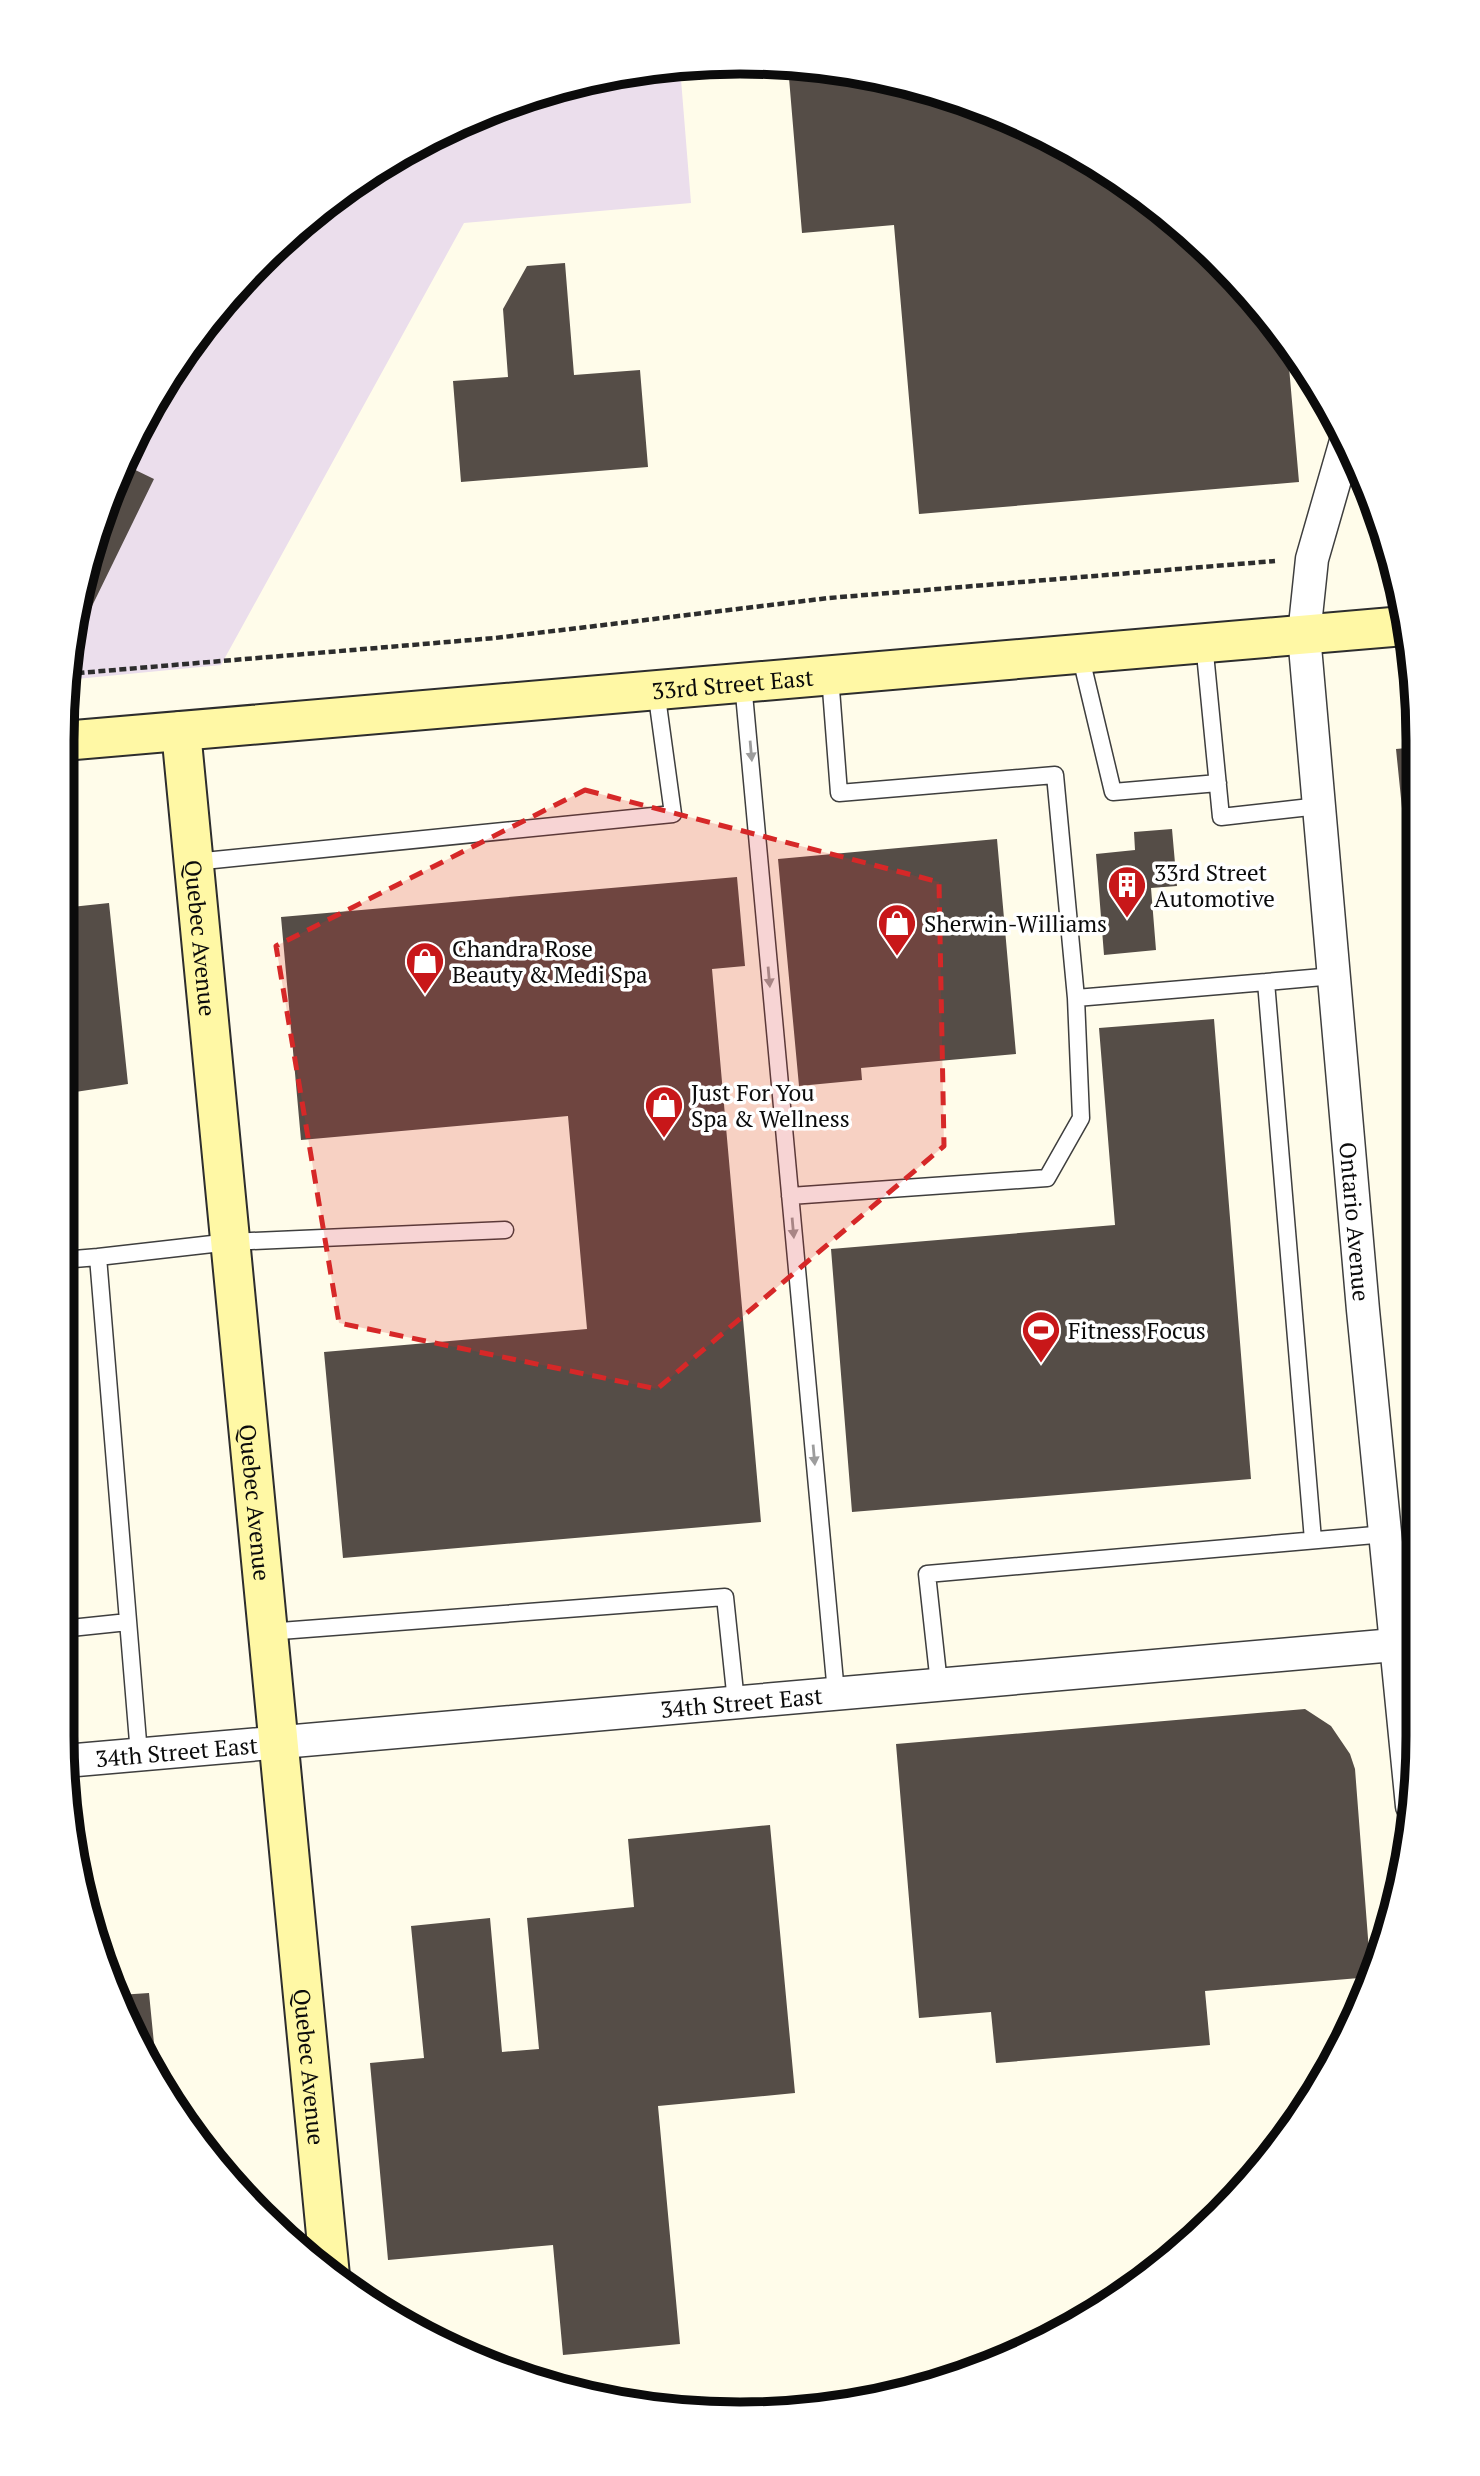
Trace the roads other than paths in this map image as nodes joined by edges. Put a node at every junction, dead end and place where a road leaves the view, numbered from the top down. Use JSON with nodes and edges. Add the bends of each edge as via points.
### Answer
{"nodes":[{"id":1,"x":1342,"y":454,"type":"edge"},
{"id":2,"x":1397,"y":627,"type":"edge"},
{"id":3,"x":1304,"y":635,"type":"junction"},
{"id":4,"x":1204,"y":643,"type":"junction"},
{"id":5,"x":1080,"y":654,"type":"junction"},
{"id":6,"x":830,"y":676,"type":"junction"},
{"id":7,"x":743,"y":683,"type":"junction"},
{"id":8,"x":656,"y":690,"type":"junction"},
{"id":9,"x":181,"y":731,"type":"junction"},
{"id":10,"x":74,"y":740,"type":"edge"},
{"id":11,"x":1217,"y":783,"type":"junction"},
{"id":12,"x":1319,"y":806,"type":"junction"},
{"id":13,"x":194,"y":862,"type":"junction"},
{"id":14,"x":1334,"y":976,"type":"junction"},
{"id":15,"x":1266,"y":982,"type":"junction"},
{"id":16,"x":1076,"y":998,"type":"junction"},
{"id":17,"x":790,"y":1196,"type":"junction"},
{"id":18,"x":505,"y":1230,"type":"dead end"},
{"id":19,"x":230,"y":1242,"type":"junction"},
{"id":20,"x":98,"y":1257,"type":"junction"},
{"id":21,"x":74,"y":1259,"type":"edge"},
{"id":22,"x":1386,"y":1534,"type":"junction"},
{"id":23,"x":1313,"y":1540,"type":"junction"},
{"id":24,"x":128,"y":1622,"type":"junction"},
{"id":25,"x":74,"y":1628,"type":"edge"},
{"id":26,"x":267,"y":1632,"type":"junction"},
{"id":27,"x":1406,"y":1634,"type":"edge"},
{"id":28,"x":1406,"y":1644,"type":"edge"},
{"id":29,"x":939,"y":1684,"type":"junction"},
{"id":30,"x":836,"y":1693,"type":"junction"},
{"id":31,"x":736,"y":1702,"type":"junction"},
{"id":32,"x":278,"y":1741,"type":"junction"},
{"id":33,"x":139,"y":1754,"type":"junction"},
{"id":34,"x":75,"y":1760,"type":"edge"},
{"id":35,"x":328,"y":2260,"type":"edge"}],
"edges":[{"from":1,"to":3,"type":"street","name":"Ontario Avenue","via":[[1312,559]]},
{"from":2,"to":3,"type":"street","name":"33rd Street East"},
{"from":3,"to":4,"type":"street","name":"33rd Street East"},
{"from":3,"to":12,"type":"street","name":"Ontario Avenue"},
{"from":4,"to":5,"type":"street","name":"33rd Street East"},
{"from":4,"to":11,"type":"lane"},
{"from":5,"to":6,"type":"street","name":"33rd Street East"},
{"from":5,"to":11,"type":"lane","via":[[1113,793]]},
{"from":6,"to":7,"type":"street","name":"33rd Street East"},
{"from":6,"to":16,"type":"lane","via":[[839,793],[1055,775]]},
{"from":7,"to":8,"type":"street","name":"33rd Street East"},
{"from":7,"to":17,"type":"lane","one_way":true},
{"from":8,"to":9,"type":"street","name":"33rd Street East"},
{"from":8,"to":13,"type":"lane","via":[[673,814]]},
{"from":9,"to":10,"type":"street","name":"33rd Street East"},
{"from":9,"to":13,"type":"street","name":"Quebec Avenue"},
{"from":11,"to":12,"type":"lane","via":[[1221,817]]},
{"from":12,"to":14,"type":"street","name":"Ontario Avenue"},
{"from":13,"to":19,"type":"street","name":"Quebec Avenue"},
{"from":14,"to":15,"type":"lane"},
{"from":14,"to":22,"type":"street","name":"Ontario Avenue"},
{"from":15,"to":16,"type":"lane"},
{"from":15,"to":23,"type":"lane"},
{"from":16,"to":17,"type":"lane","via":[[1080,1118],[1047,1178]]},
{"from":17,"to":30,"type":"lane","one_way":true},
{"from":18,"to":19,"type":"lane"},
{"from":19,"to":20,"type":"lane"},
{"from":19,"to":26,"type":"street","name":"Quebec Avenue"},
{"from":20,"to":21,"type":"lane"},
{"from":20,"to":24,"type":"lane"},
{"from":22,"to":23,"type":"lane"},
{"from":22,"to":27,"type":"street","name":"Ontario Avenue"},
{"from":23,"to":29,"type":"lane","via":[[928,1574]]},
{"from":24,"to":25,"type":"lane"},
{"from":24,"to":33,"type":"lane"},
{"from":26,"to":31,"type":"lane","via":[[725,1597]]},
{"from":26,"to":32,"type":"street","name":"Quebec Avenue"},
{"from":28,"to":29,"type":"street","name":"34th Street East"},
{"from":29,"to":30,"type":"street","name":"34th Street East"},
{"from":30,"to":31,"type":"street","name":"34th Street East"},
{"from":31,"to":32,"type":"street","name":"34th Street East"},
{"from":32,"to":33,"type":"street","name":"34th Street East"},
{"from":32,"to":35,"type":"street","name":"Quebec Avenue"},
{"from":33,"to":34,"type":"street","name":"34th Street East"}]}
